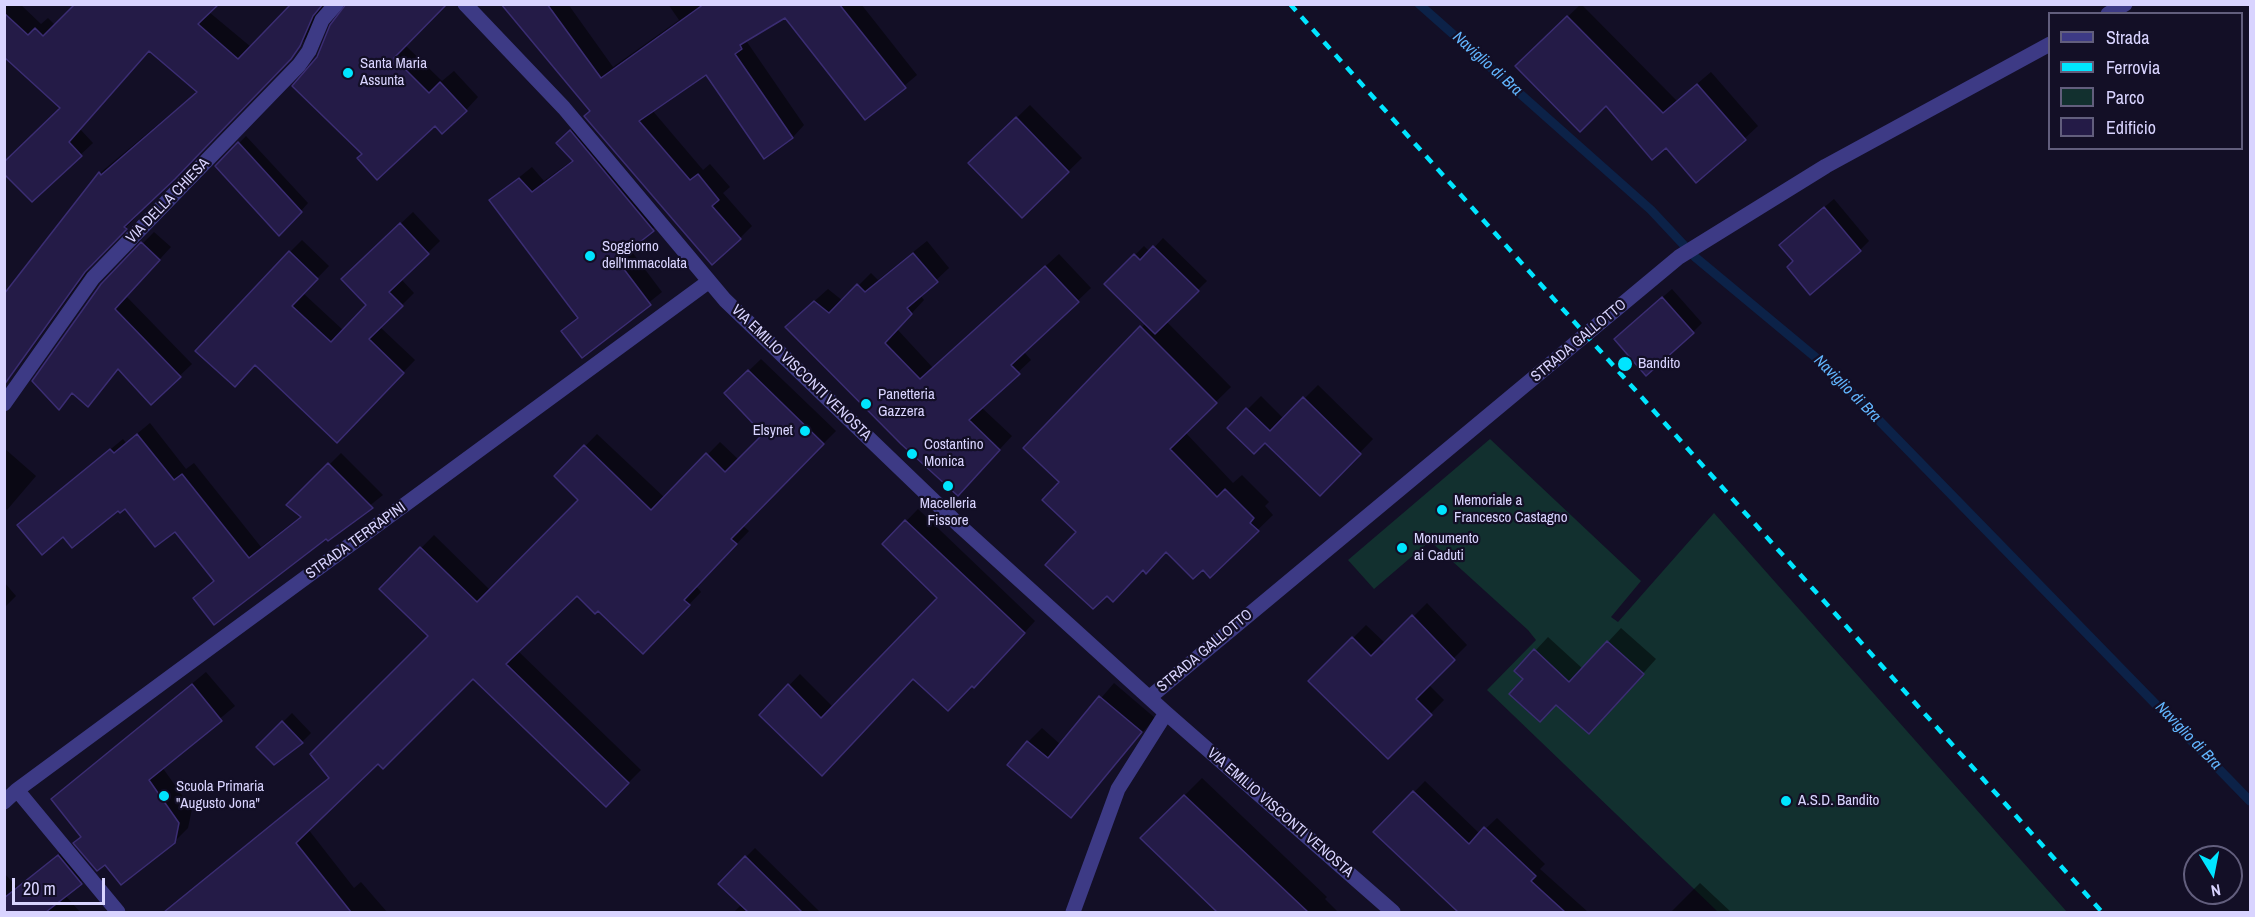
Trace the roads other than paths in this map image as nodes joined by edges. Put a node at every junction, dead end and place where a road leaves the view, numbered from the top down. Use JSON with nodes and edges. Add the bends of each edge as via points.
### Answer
{"nodes":[{"id":1,"x":336,"y":4,"type":"edge"},
{"id":2,"x":465,"y":4,"type":"edge"},
{"id":3,"x":2125,"y":4,"type":"edge"},
{"id":4,"x":2111,"y":12,"type":"edge"},
{"id":5,"x":2048,"y":45,"type":"edge"},
{"id":6,"x":708,"y":282,"type":"junction"},
{"id":7,"x":4,"y":404,"type":"edge"},
{"id":8,"x":1150,"y":697,"type":"junction"},
{"id":9,"x":1166,"y":713,"type":"junction"},
{"id":10,"x":17,"y":790,"type":"junction"},
{"id":11,"x":4,"y":802,"type":"edge"},
{"id":12,"x":118,"y":912,"type":"edge"},
{"id":13,"x":1072,"y":912,"type":"edge"},
{"id":14,"x":1393,"y":912,"type":"edge"}],
"edges":[{"from":1,"to":7,"type":"street","name":"VIA DELLA CHIESA","via":[[321,20],[299,65],[93,278]]},
{"from":2,"to":6,"type":"street","name":"VIA EMILIO VISCONTI VENOSTA","via":[[564,108]]},
{"from":3,"to":4,"type":"street"},
{"from":5,"to":8,"type":"street","name":"STRADA GALLOTTO","via":[[1826,166],[1679,257]]},
{"from":6,"to":8,"type":"street","name":"VIA EMILIO VISCONTI VENOSTA","via":[[960,526]]},
{"from":6,"to":10,"type":"street","name":"STRADA TERRAPINI"},
{"from":8,"to":9,"type":"street","name":"VIA EMILIO VISCONTI VENOSTA"},
{"from":9,"to":13,"type":"street","via":[[1118,789]]},
{"from":9,"to":14,"type":"street","name":"VIA EMILIO VISCONTI VENOSTA"},
{"from":10,"to":11,"type":"street","name":"STRADA TERRAPINI"},
{"from":10,"to":12,"type":"street"}]}
